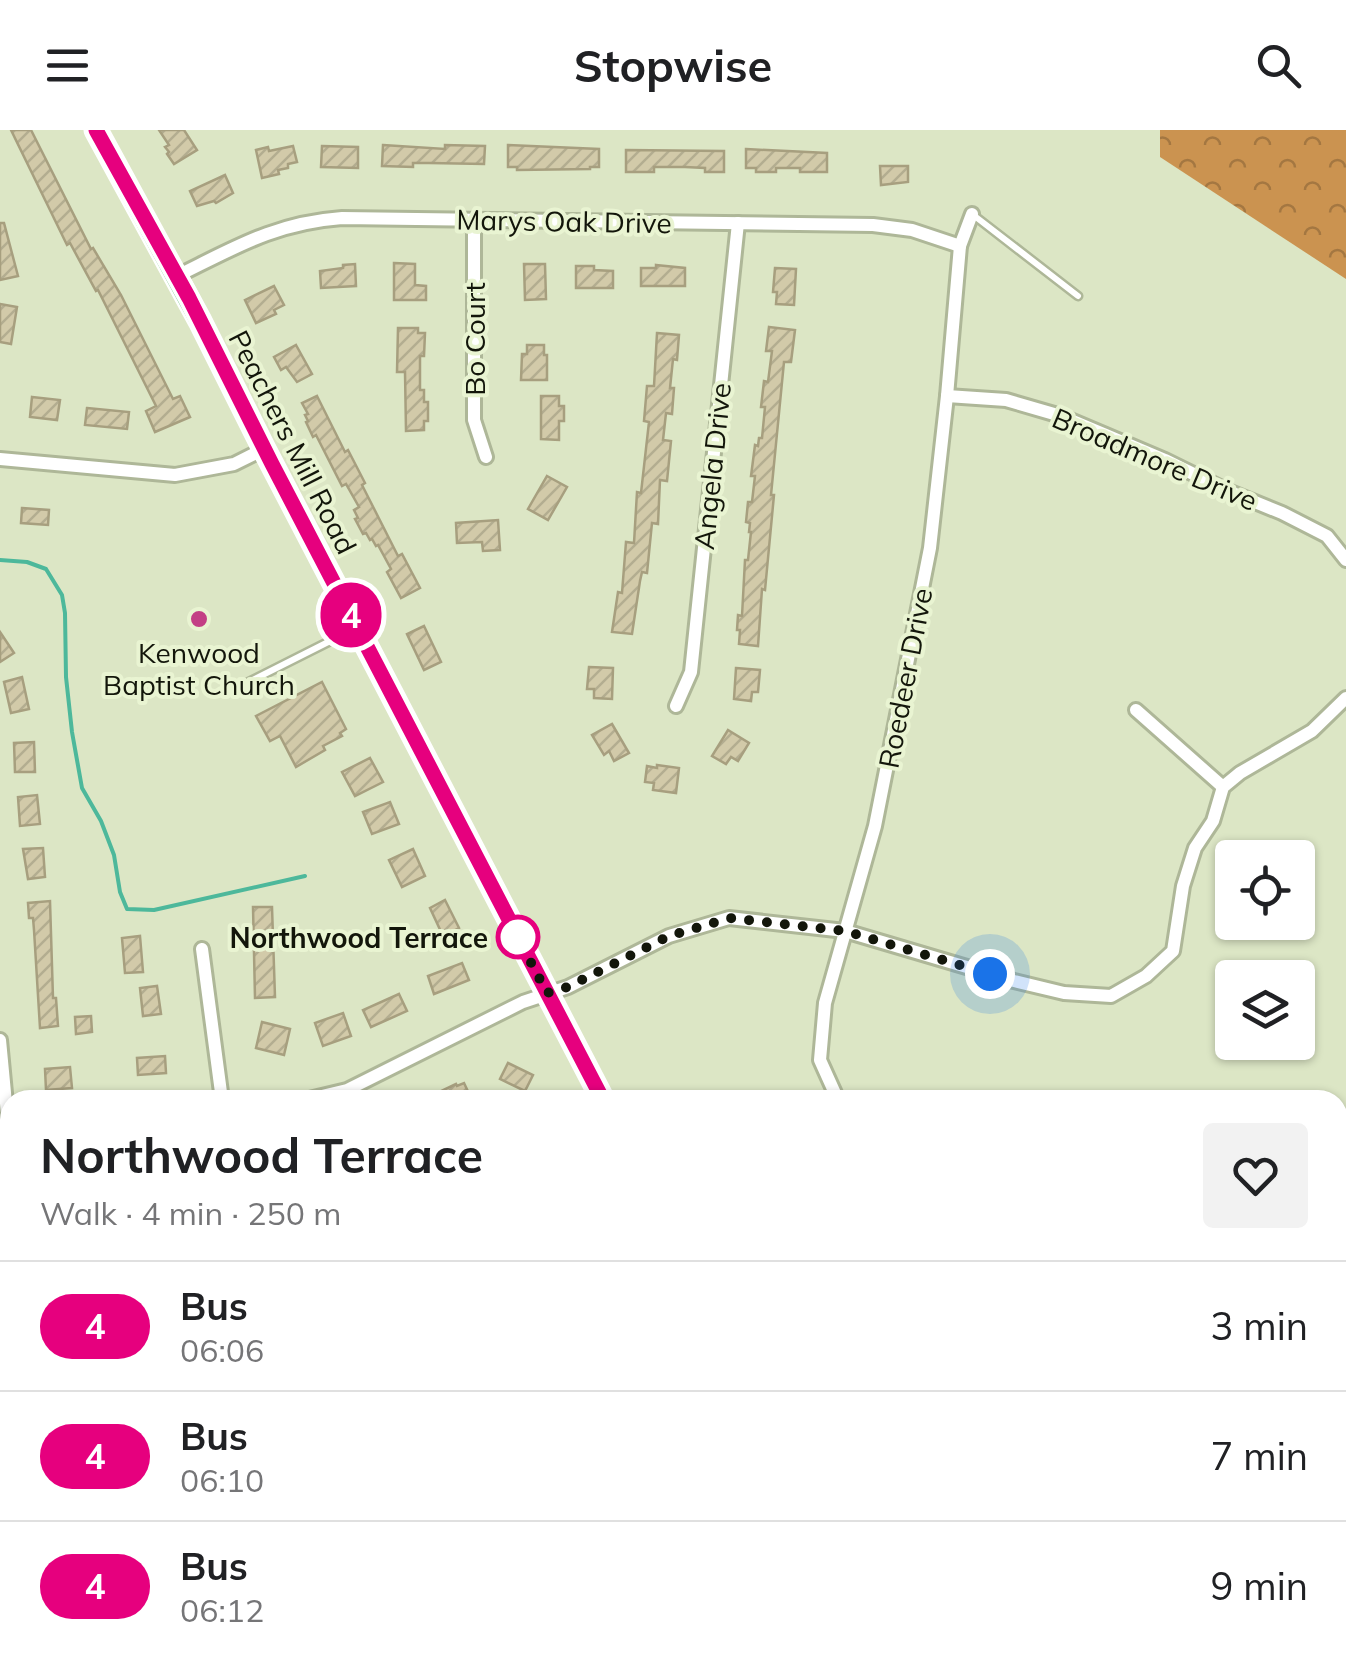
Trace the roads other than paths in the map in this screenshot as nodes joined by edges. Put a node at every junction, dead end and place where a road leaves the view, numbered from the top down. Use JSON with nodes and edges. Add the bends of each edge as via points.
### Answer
{"nodes":[{"id":1,"x":96,"y":130,"type":"edge"},
{"id":2,"x":972,"y":214,"type":"joint"},
{"id":3,"x":474,"y":220,"type":"junction"},
{"id":4,"x":738,"y":223,"type":"junction"},
{"id":5,"x":960,"y":246,"type":"junction"},
{"id":6,"x":177,"y":276,"type":"junction"},
{"id":7,"x":1078,"y":296,"type":"dead end"},
{"id":8,"x":947,"y":396,"type":"junction"},
{"id":9,"x":264,"y":449,"type":"junction"},
{"id":10,"x":486,"y":457,"type":"dead end"},
{"id":11,"x":0,"y":458,"type":"edge"},
{"id":12,"x":1346,"y":560,"type":"edge"},
{"id":13,"x":357,"y":628,"type":"junction"},
{"id":14,"x":239,"y":687,"type":"dead end"},
{"id":15,"x":1346,"y":698,"type":"edge"},
{"id":16,"x":676,"y":706,"type":"dead end"},
{"id":17,"x":1136,"y":710,"type":"dead end"},
{"id":18,"x":1223,"y":786,"type":"junction"},
{"id":19,"x":845,"y":931,"type":"junction"},
{"id":20,"x":202,"y":949,"type":"dead end"},
{"id":21,"x":547,"y":993,"type":"junction"},
{"id":22,"x":0,"y":1040,"type":"edge"},
{"id":23,"x":5,"y":1090,"type":"edge"},
{"id":24,"x":221,"y":1090,"type":"edge"},
{"id":25,"x":347,"y":1090,"type":"edge"},
{"id":26,"x":599,"y":1090,"type":"edge"},
{"id":27,"x":834,"y":1090,"type":"edge"}],
"edges":[{"from":1,"to":6,"type":"main road","name":"Peachers Mill Road"},
{"from":2,"to":5,"type":"street","name":"Roedeer Drive"},
{"from":2,"to":7,"type":"lane"},
{"from":3,"to":4,"type":"street","name":"Marys Oak Drive"},
{"from":3,"to":6,"type":"street","name":"Marys Oak Drive","via":[[298,222]]},
{"from":3,"to":10,"type":"street","name":"Bo Court","via":[[474,420]]},
{"from":4,"to":5,"type":"street","name":"Marys Oak Drive","via":[[872,225]]},
{"from":4,"to":16,"type":"street","name":"Angela Drive","via":[[691,672]]},
{"from":5,"to":8,"type":"street","name":"Roedeer Drive"},
{"from":6,"to":9,"type":"main road","name":"Peachers Mill Road"},
{"from":8,"to":12,"type":"street","name":"Broadmore Drive","via":[[1006,400],[1091,428],[1327,536]]},
{"from":8,"to":19,"type":"street","name":"Roedeer Drive","via":[[930,548],[875,826]]},
{"from":9,"to":11,"type":"street","via":[[234,464],[175,475]]},
{"from":9,"to":13,"type":"main road","name":"Peachers Mill Road"},
{"from":13,"to":14,"type":"lane"},
{"from":13,"to":21,"type":"main road","name":"Peachers Mill Road"},
{"from":15,"to":18,"type":"street","via":[[1312,731]]},
{"from":17,"to":18,"type":"street"},
{"from":18,"to":19,"type":"street","via":[[1183,886],[1173,952],[1111,996],[1014,982]]},
{"from":19,"to":21,"type":"street","via":[[730,918],[669,936]]},
{"from":19,"to":27,"type":"street","name":"Roedeer Drive","via":[[825,1003],[820,1060]]},
{"from":20,"to":24,"type":"street"},
{"from":21,"to":25,"type":"street"},
{"from":21,"to":26,"type":"main road","name":"Peachers Mill Road"},
{"from":22,"to":23,"type":"street"}]}
